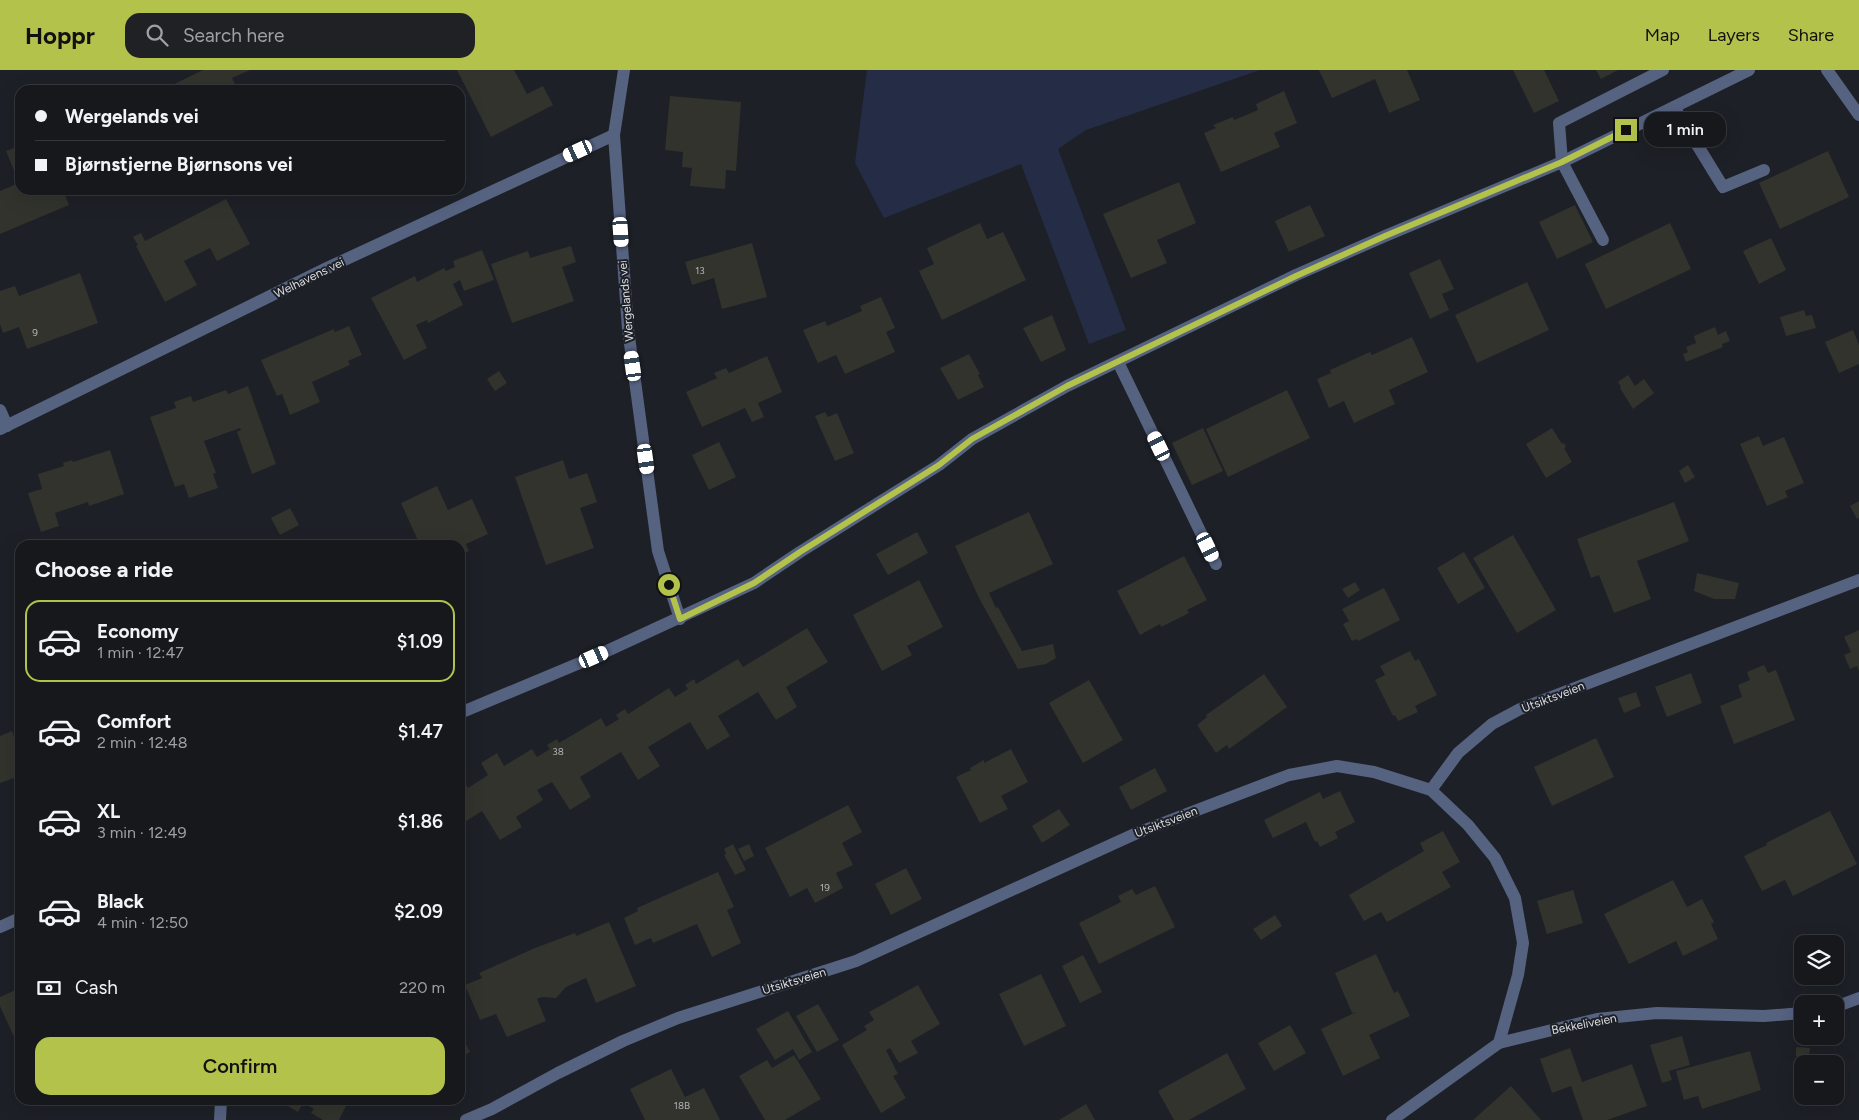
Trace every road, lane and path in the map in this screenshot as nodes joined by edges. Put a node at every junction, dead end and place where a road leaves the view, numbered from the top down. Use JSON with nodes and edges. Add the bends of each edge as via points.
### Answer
{"nodes":[{"id":1,"x":624,"y":70,"type":"edge"},
{"id":2,"x":1663,"y":70,"type":"edge"},
{"id":3,"x":1749,"y":70,"type":"edge"},
{"id":4,"x":1827,"y":70,"type":"edge"},
{"id":5,"x":1674,"y":107,"type":"junction"},
{"id":6,"x":1859,"y":115,"type":"edge"},
{"id":7,"x":614,"y":134,"type":"junction"},
{"id":8,"x":1562,"y":162,"type":"junction"},
{"id":9,"x":1764,"y":170,"type":"dead end"},
{"id":10,"x":1603,"y":240,"type":"dead end"},
{"id":11,"x":1118,"y":362,"type":"junction"},
{"id":12,"x":0,"y":410,"type":"edge"},
{"id":13,"x":3,"y":428,"type":"edge"},
{"id":14,"x":1216,"y":564,"type":"dead end"},
{"id":15,"x":1859,"y":580,"type":"edge"},
{"id":16,"x":680,"y":619,"type":"junction"},
{"id":17,"x":465,"y":711,"type":"edge"},
{"id":18,"x":1431,"y":790,"type":"junction"},
{"id":19,"x":15,"y":920,"type":"edge"},
{"id":20,"x":0,"y":927,"type":"edge"},
{"id":21,"x":1859,"y":998,"type":"edge"},
{"id":22,"x":1844,"y":1004,"type":"edge"},
{"id":23,"x":1794,"y":1014,"type":"edge"},
{"id":24,"x":1499,"y":1043,"type":"junction"},
{"id":25,"x":221,"y":1105,"type":"edge"},
{"id":26,"x":220,"y":1120,"type":"edge"},
{"id":27,"x":466,"y":1120,"type":"edge"},
{"id":28,"x":1392,"y":1120,"type":"edge"}],
"edges":[{"from":1,"to":7,"type":"street","name":"Wergelands vei"},
{"from":2,"to":8,"type":"street","via":[[1559,123]]},
{"from":3,"to":5,"type":"street"},
{"from":4,"to":6,"type":"street"},
{"from":5,"to":8,"type":"street"},
{"from":5,"to":9,"type":"street","via":[[1723,187]]},
{"from":7,"to":13,"type":"street","name":"Welhavens vei","via":[[327,268]]},
{"from":7,"to":16,"type":"street","name":"Wergelands vei","via":[[628,330],[658,551]]},
{"from":8,"to":10,"type":"street"},
{"from":8,"to":11,"type":"street","via":[[1323,264]]},
{"from":11,"to":14,"type":"street"},
{"from":11,"to":16,"type":"street","via":[[1067,386],[972,439],[939,465],[754,583]]},
{"from":12,"to":13,"type":"street","name":"Welhavens vei"},
{"from":15,"to":18,"type":"street","name":"Utsiktsveien","via":[[1520,709],[1492,724],[1458,753]]},
{"from":16,"to":17,"type":"street"},
{"from":18,"to":24,"type":"street","via":[[1468,825],[1495,858],[1515,898],[1523,943],[1518,975]]},
{"from":18,"to":27,"type":"street","name":"Utsiktsveien","via":[[1374,772],[1337,766],[1289,775],[1137,833],[856,961],[678,1018],[623,1041]]},
{"from":19,"to":20,"type":"street"},
{"from":21,"to":22,"type":"street"},
{"from":23,"to":24,"type":"street","name":"Bekkeliveien","via":[[1764,1016],[1657,1013],[1597,1019]]},
{"from":24,"to":28,"type":"street","name":"Bekkeliveien"},
{"from":25,"to":26,"type":"street"}]}
